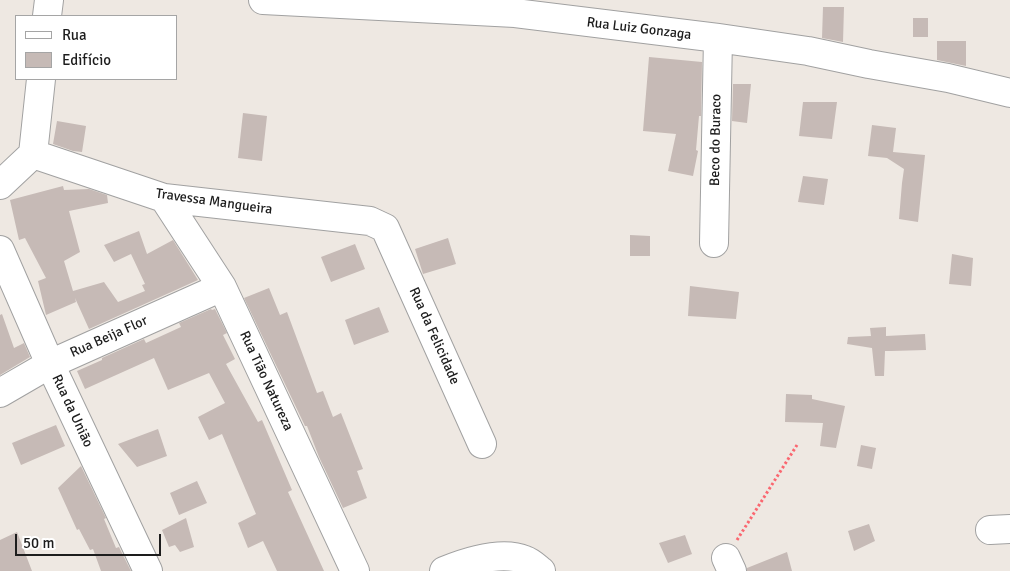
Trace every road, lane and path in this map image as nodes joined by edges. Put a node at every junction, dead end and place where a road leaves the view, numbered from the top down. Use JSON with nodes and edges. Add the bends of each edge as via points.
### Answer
{"nodes":[{"id":1,"x":49,"y":0,"type":"edge"},
{"id":2,"x":264,"y":0,"type":"edge"},
{"id":3,"x":47,"y":15,"type":"edge"},
{"id":4,"x":718,"y":38,"type":"junction"},
{"id":5,"x":41,"y":80,"type":"edge"},
{"id":6,"x":1010,"y":93,"type":"edge"},
{"id":7,"x":33,"y":154,"type":"junction"},
{"id":8,"x":0,"y":185,"type":"edge"},
{"id":9,"x":164,"y":198,"type":"junction"},
{"id":10,"x":385,"y":228,"type":"joint"},
{"id":11,"x":714,"y":243,"type":"dead end"},
{"id":12,"x":0,"y":250,"type":"edge"},
{"id":13,"x":222,"y":287,"type":"junction"},
{"id":14,"x":50,"y":364,"type":"junction"},
{"id":15,"x":0,"y":393,"type":"edge"},
{"id":16,"x":482,"y":444,"type":"dead end"},
{"id":17,"x":797,"y":445,"type":"dead end"},
{"id":18,"x":729,"y":564,"type":"edge"},
{"id":19,"x":148,"y":571,"type":"edge"},
{"id":20,"x":355,"y":571,"type":"edge"},
{"id":21,"x":444,"y":571,"type":"edge"},
{"id":22,"x":541,"y":571,"type":"edge"}],
"edges":[{"from":1,"to":3,"type":"street"},
{"from":2,"to":4,"type":"street","name":"Rua Luiz Gonzaga","via":[[514,13]]},
{"from":4,"to":6,"type":"street","name":"Rua Luiz Gonzaga","via":[[808,51]]},
{"from":4,"to":11,"type":"street","name":"Beco do Buraco"},
{"from":5,"to":7,"type":"street"},
{"from":7,"to":8,"type":"street"},
{"from":7,"to":9,"type":"street","name":"Travessa Mangueira"},
{"from":9,"to":10,"type":"street","name":"Travessa Mangueira","via":[[370,221]]},
{"from":9,"to":13,"type":"street","name":"Rua Tião Natureza"},
{"from":10,"to":16,"type":"street","name":"Rua da Felicidade"},
{"from":12,"to":14,"type":"street","name":"Rua da União"},
{"from":13,"to":14,"type":"street","name":"Rua Beija Flor"},
{"from":13,"to":20,"type":"street","name":"Rua Tião Natureza"},
{"from":14,"to":15,"type":"street","name":"Rua Beija Flor"},
{"from":14,"to":19,"type":"street","name":"Rua da União"},
{"from":17,"to":18,"type":"path"},
{"from":21,"to":22,"type":"street","via":[[487,558],[513,556],[524,559]]}]}
